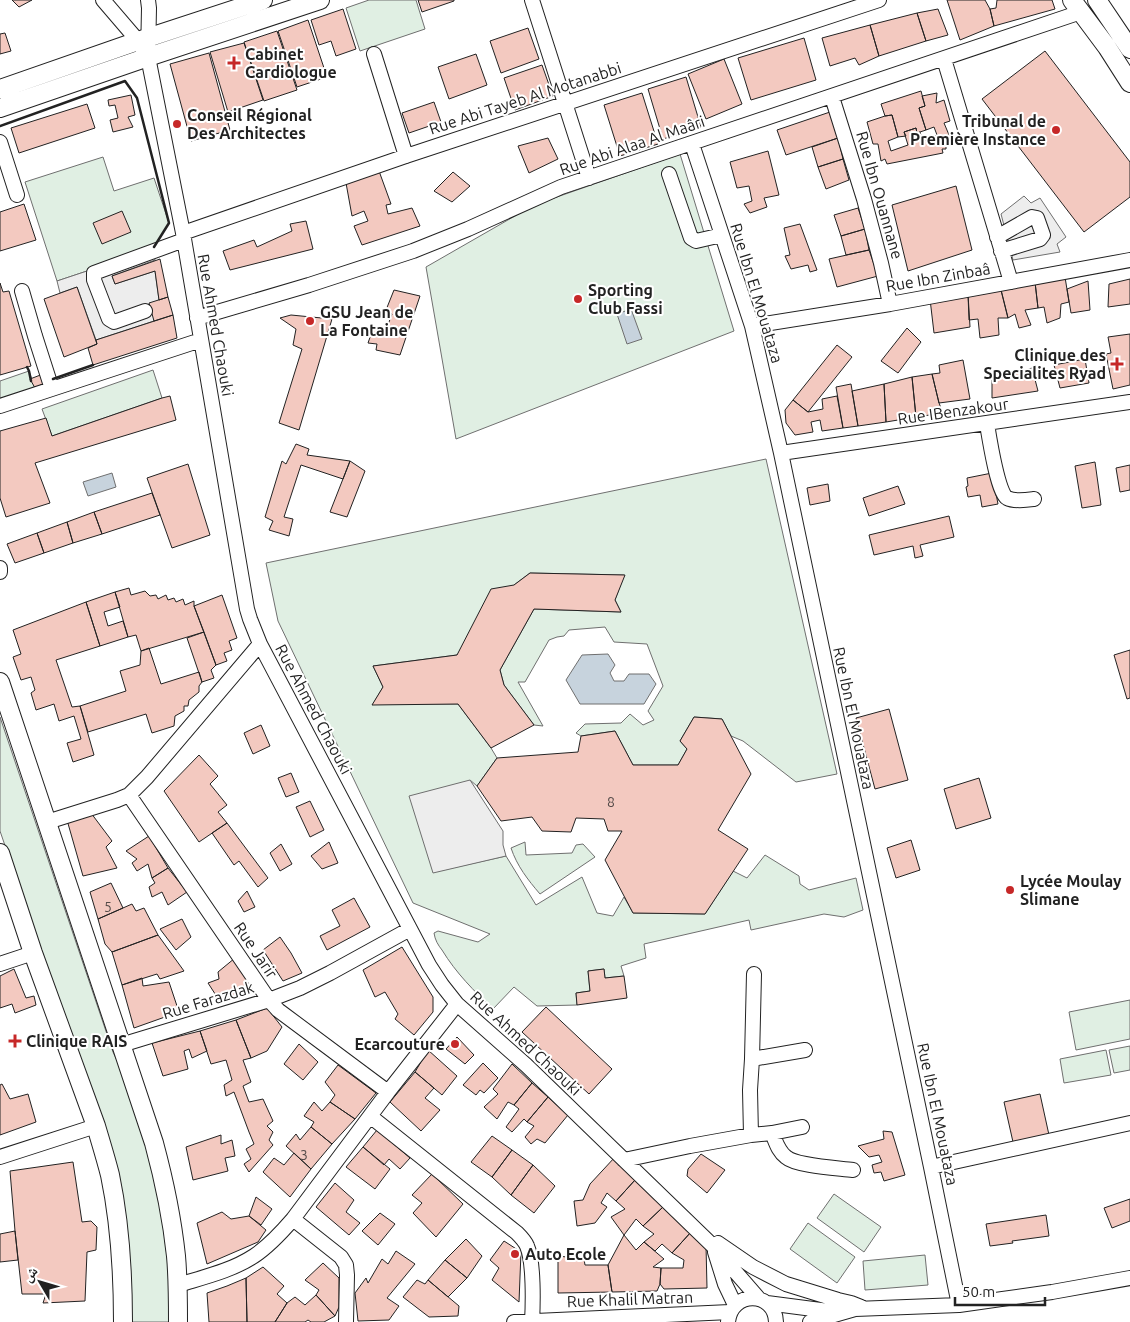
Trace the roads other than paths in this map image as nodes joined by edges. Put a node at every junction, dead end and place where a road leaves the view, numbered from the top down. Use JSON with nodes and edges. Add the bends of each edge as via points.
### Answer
{"nodes":[{"id":1,"x":103,"y":0,"type":"edge"},
{"id":2,"x":148,"y":0,"type":"edge"},
{"id":3,"x":263,"y":0,"type":"edge"},
{"id":4,"x":320,"y":0,"type":"edge"},
{"id":5,"x":532,"y":0,"type":"edge"},
{"id":6,"x":879,"y":0,"type":"edge"},
{"id":7,"x":1097,"y":0,"type":"edge"},
{"id":8,"x":1077,"y":6,"type":"edge"},
{"id":9,"x":143,"y":39,"type":"junction"},
{"id":10,"x":1130,"y":49,"type":"edge"},
{"id":11,"x":374,"y":54,"type":"dead end"},
{"id":12,"x":148,"y":57,"type":"junction"},
{"id":13,"x":944,"y":59,"type":"junction"},
{"id":14,"x":1130,"y":83,"type":"edge"},
{"id":15,"x":0,"y":89,"type":"edge"},
{"id":16,"x":832,"y":97,"type":"junction"},
{"id":17,"x":566,"y":104,"type":"junction"},
{"id":18,"x":0,"y":108,"type":"edge"},
{"id":19,"x":0,"y":142,"type":"edge"},
{"id":20,"x":692,"y":144,"type":"junction"},
{"id":21,"x":406,"y":156,"type":"junction"},
{"id":22,"x":668,"y":174,"type":"dead end"},
{"id":23,"x":589,"y":178,"type":"junction"},
{"id":24,"x":17,"y":195,"type":"dead end"},
{"id":25,"x":722,"y":235,"type":"junction"},
{"id":26,"x":184,"y":236,"type":"junction"},
{"id":27,"x":1130,"y":260,"type":"edge"},
{"id":28,"x":1011,"y":282,"type":"junction"},
{"id":29,"x":22,"y":291,"type":"dead end"},
{"id":30,"x":890,"y":304,"type":"junction"},
{"id":31,"x":145,"y":311,"type":"dead end"},
{"id":32,"x":197,"y":318,"type":"junction"},
{"id":33,"x":752,"y":326,"type":"junction"},
{"id":34,"x":201,"y":340,"type":"junction"},
{"id":35,"x":52,"y":389,"type":"junction"},
{"id":36,"x":1130,"y":402,"type":"edge"},
{"id":37,"x":0,"y":406,"type":"edge"},
{"id":38,"x":987,"y":424,"type":"junction"},
{"id":39,"x":781,"y":453,"type":"junction"},
{"id":40,"x":1034,"y":499,"type":"dead end"},
{"id":41,"x":0,"y":568,"type":"edge"},
{"id":42,"x":0,"y":572,"type":"edge"},
{"id":43,"x":260,"y":644,"type":"junction"},
{"id":44,"x":0,"y":682,"type":"edge"},
{"id":45,"x":129,"y":795,"type":"junction"},
{"id":46,"x":47,"y":822,"type":"junction"},
{"id":47,"x":0,"y":853,"type":"edge"},
{"id":48,"x":410,"y":929,"type":"junction"},
{"id":49,"x":33,"y":953,"type":"junction"},
{"id":50,"x":0,"y":964,"type":"edge"},
{"id":51,"x":754,"y":974,"type":"dead end"},
{"id":52,"x":269,"y":1000,"type":"junction"},
{"id":53,"x":457,"y":1004,"type":"junction"},
{"id":54,"x":122,"y":1045,"type":"junction"},
{"id":55,"x":805,"y":1050,"type":"dead end"},
{"id":56,"x":752,"y":1059,"type":"junction"},
{"id":57,"x":388,"y":1092,"type":"junction"},
{"id":58,"x":370,"y":1116,"type":"junction"},
{"id":59,"x":1130,"y":1123,"type":"edge"},
{"id":60,"x":96,"y":1126,"type":"junction"},
{"id":61,"x":802,"y":1128,"type":"dead end"},
{"id":62,"x":772,"y":1133,"type":"junction"},
{"id":63,"x":751,"y":1135,"type":"junction"},
{"id":64,"x":0,"y":1157,"type":"edge"},
{"id":65,"x":624,"y":1160,"type":"junction"},
{"id":66,"x":931,"y":1167,"type":"junction"},
{"id":67,"x":853,"y":1170,"type":"dead end"},
{"id":68,"x":293,"y":1219,"type":"junction"},
{"id":69,"x":710,"y":1243,"type":"junction"},
{"id":70,"x":1130,"y":1278,"type":"edge"},
{"id":71,"x":178,"y":1285,"type":"junction"},
{"id":72,"x":763,"y":1301,"type":"junction"},
{"id":73,"x":959,"y":1305,"type":"junction"},
{"id":74,"x":839,"y":1313,"type":"junction"},
{"id":75,"x":862,"y":1313,"type":"edge"},
{"id":76,"x":729,"y":1316,"type":"edge"},
{"id":77,"x":532,"y":1321,"type":"edge"},
{"id":78,"x":123,"y":1322,"type":"edge"},
{"id":79,"x":178,"y":1322,"type":"edge"},
{"id":80,"x":346,"y":1322,"type":"edge"},
{"id":81,"x":514,"y":1322,"type":"edge"},
{"id":82,"x":776,"y":1322,"type":"edge"},
{"id":83,"x":810,"y":1322,"type":"edge"}],
"edges":[{"from":1,"to":9,"type":"street"},
{"from":2,"to":9,"type":"street","name":"Rue Ahmed Chaouki"},
{"from":3,"to":9,"type":"main road"},
{"from":4,"to":12,"type":"main road"},
{"from":5,"to":17,"type":"street"},
{"from":6,"to":17,"type":"street","name":"Rue Abi Tayeb Al Motanabbi"},
{"from":7,"to":10,"type":"main road"},
{"from":8,"to":13,"type":"street","name":"Rue Abi Alaa Al Maâri"},
{"from":8,"to":14,"type":"main road"},
{"from":9,"to":12,"type":"street","name":"Rue Ahmed Chaouki"},
{"from":9,"to":15,"type":"main road"},
{"from":11,"to":21,"type":"street"},
{"from":12,"to":18,"type":"main road"},
{"from":12,"to":26,"type":"street","name":"Rue Ahmed Chaouki"},
{"from":13,"to":16,"type":"street","name":"Rue Abi Alaa Al Maâri"},
{"from":13,"to":28,"type":"street"},
{"from":16,"to":20,"type":"street","name":"Rue Abi Alaa Al Maâri"},
{"from":16,"to":30,"type":"street","name":"Rue Ibn Ouannane","via":[[864,199]]},
{"from":17,"to":21,"type":"street","name":"Rue Abi Tayeb Al Motanabbi"},
{"from":17,"to":23,"type":"street"},
{"from":19,"to":24,"type":"street"},
{"from":20,"to":23,"type":"street","name":"Rue Abi Alaa Al Maâri"},
{"from":20,"to":25,"type":"street","name":"Rue Ibn El Mouataza"},
{"from":21,"to":26,"type":"street","name":"Rue Abi Tayeb Al Motanabbi"},
{"from":22,"to":25,"type":"street","via":[[691,238],[696,241]]},
{"from":23,"to":32,"type":"street","name":"Rue Abi Alaa Al Maâri","via":[[413,251]]},
{"from":25,"to":33,"type":"street","name":"Rue Ibn El Mouataza"},
{"from":26,"to":31,"type":"street","name":"Rue Abi Tayeb Al Motanabbi","via":[[94,273],[111,322]]},
{"from":26,"to":32,"type":"street","name":"Rue Ahmed Chaouki"},
{"from":27,"to":28,"type":"street","name":"Rue Ibn Zinbaâ"},
{"from":28,"to":30,"type":"street","name":"Rue Ibn Zinbaâ"},
{"from":29,"to":35,"type":"street"},
{"from":30,"to":33,"type":"street","name":"Rue Ibn Zinbaâ"},
{"from":32,"to":34,"type":"street","name":"Rue Ahmed Chaouki"},
{"from":33,"to":39,"type":"street","name":"Rue Ibn El Mouataza"},
{"from":34,"to":35,"type":"street"},
{"from":34,"to":43,"type":"street","name":"Rue Ahmed Chaouki","via":[[247,609]]},
{"from":35,"to":37,"type":"street"},
{"from":36,"to":38,"type":"street","name":"Rue IBenzakour"},
{"from":38,"to":39,"type":"street","name":"Rue IBenzakour"},
{"from":38,"to":40,"type":"street","via":[[1004,495],[1010,499]]},
{"from":39,"to":66,"type":"street","name":"Rue Ibn El Mouataza"},
{"from":41,"to":42,"type":"street"},
{"from":43,"to":45,"type":"street"},
{"from":43,"to":48,"type":"street","name":"Rue Ahmed Chaouki"},
{"from":44,"to":46,"type":"main road"},
{"from":45,"to":46,"type":"street"},
{"from":45,"to":52,"type":"street","name":"Rue Jarir"},
{"from":46,"to":54,"type":"main road"},
{"from":47,"to":49,"type":"main road"},
{"from":48,"to":52,"type":"street","name":"Rue Farazdak","via":[[330,973]]},
{"from":48,"to":53,"type":"street","name":"Rue Ahmed Chaouki","via":[[428,965]]},
{"from":49,"to":50,"type":"street"},
{"from":49,"to":60,"type":"main road"},
{"from":51,"to":56,"type":"street"},
{"from":52,"to":54,"type":"street","name":"Rue Farazdak"},
{"from":52,"to":57,"type":"street","name":"Rue Jarir"},
{"from":53,"to":57,"type":"street"},
{"from":53,"to":65,"type":"street","name":"Rue Ahmed Chaouki","via":[[526,1065]]},
{"from":54,"to":71,"type":"main road","via":[[163,1176]]},
{"from":55,"to":56,"type":"street"},
{"from":56,"to":63,"type":"street"},
{"from":57,"to":58,"type":"street"},
{"from":58,"to":68,"type":"street"},
{"from":58,"to":77,"type":"street","via":[[527,1244]]},
{"from":59,"to":66,"type":"street"},
{"from":60,"to":64,"type":"street"},
{"from":60,"to":78,"type":"main road","via":[[110,1175],[116,1218]]},
{"from":61,"to":62,"type":"street"},
{"from":62,"to":63,"type":"street"},
{"from":62,"to":67,"type":"street","via":[[778,1148],[787,1158]]},
{"from":63,"to":65,"type":"street"},
{"from":65,"to":69,"type":"street","name":"Rue Ahmed Chaouki"},
{"from":66,"to":73,"type":"street","name":"Rue Ibn El Mouataza"},
{"from":68,"to":71,"type":"street","via":[[270,1244],[246,1260]]},
{"from":68,"to":80,"type":"street","via":[[341,1257],[346,1265]]},
{"from":69,"to":72,"type":"street","name":"Rue Ahmed Chaouki"},
{"from":69,"to":75,"type":"street","via":[[716,1242],[786,1284],[851,1303]]},
{"from":69,"to":76,"type":"street","name":"Rue Ahmed Chaouki","via":[[725,1284]]},
{"from":70,"to":73,"type":"street"},
{"from":71,"to":79,"type":"main road"},
{"from":72,"to":74,"type":"street"},
{"from":72,"to":76,"type":"street","name":"Rue Khalil Matran","via":[[742,1300]]},
{"from":72,"to":82,"type":"street","name":"Rue Ahmed Chaouki","via":[[773,1309]]},
{"from":73,"to":75,"type":"street"},
{"from":74,"to":75,"type":"street"},
{"from":74,"to":83,"type":"street"},
{"from":76,"to":77,"type":"street","name":"Rue Khalil Matran"},
{"from":77,"to":81,"type":"street","name":"Rue Khalil Matran"}]}
